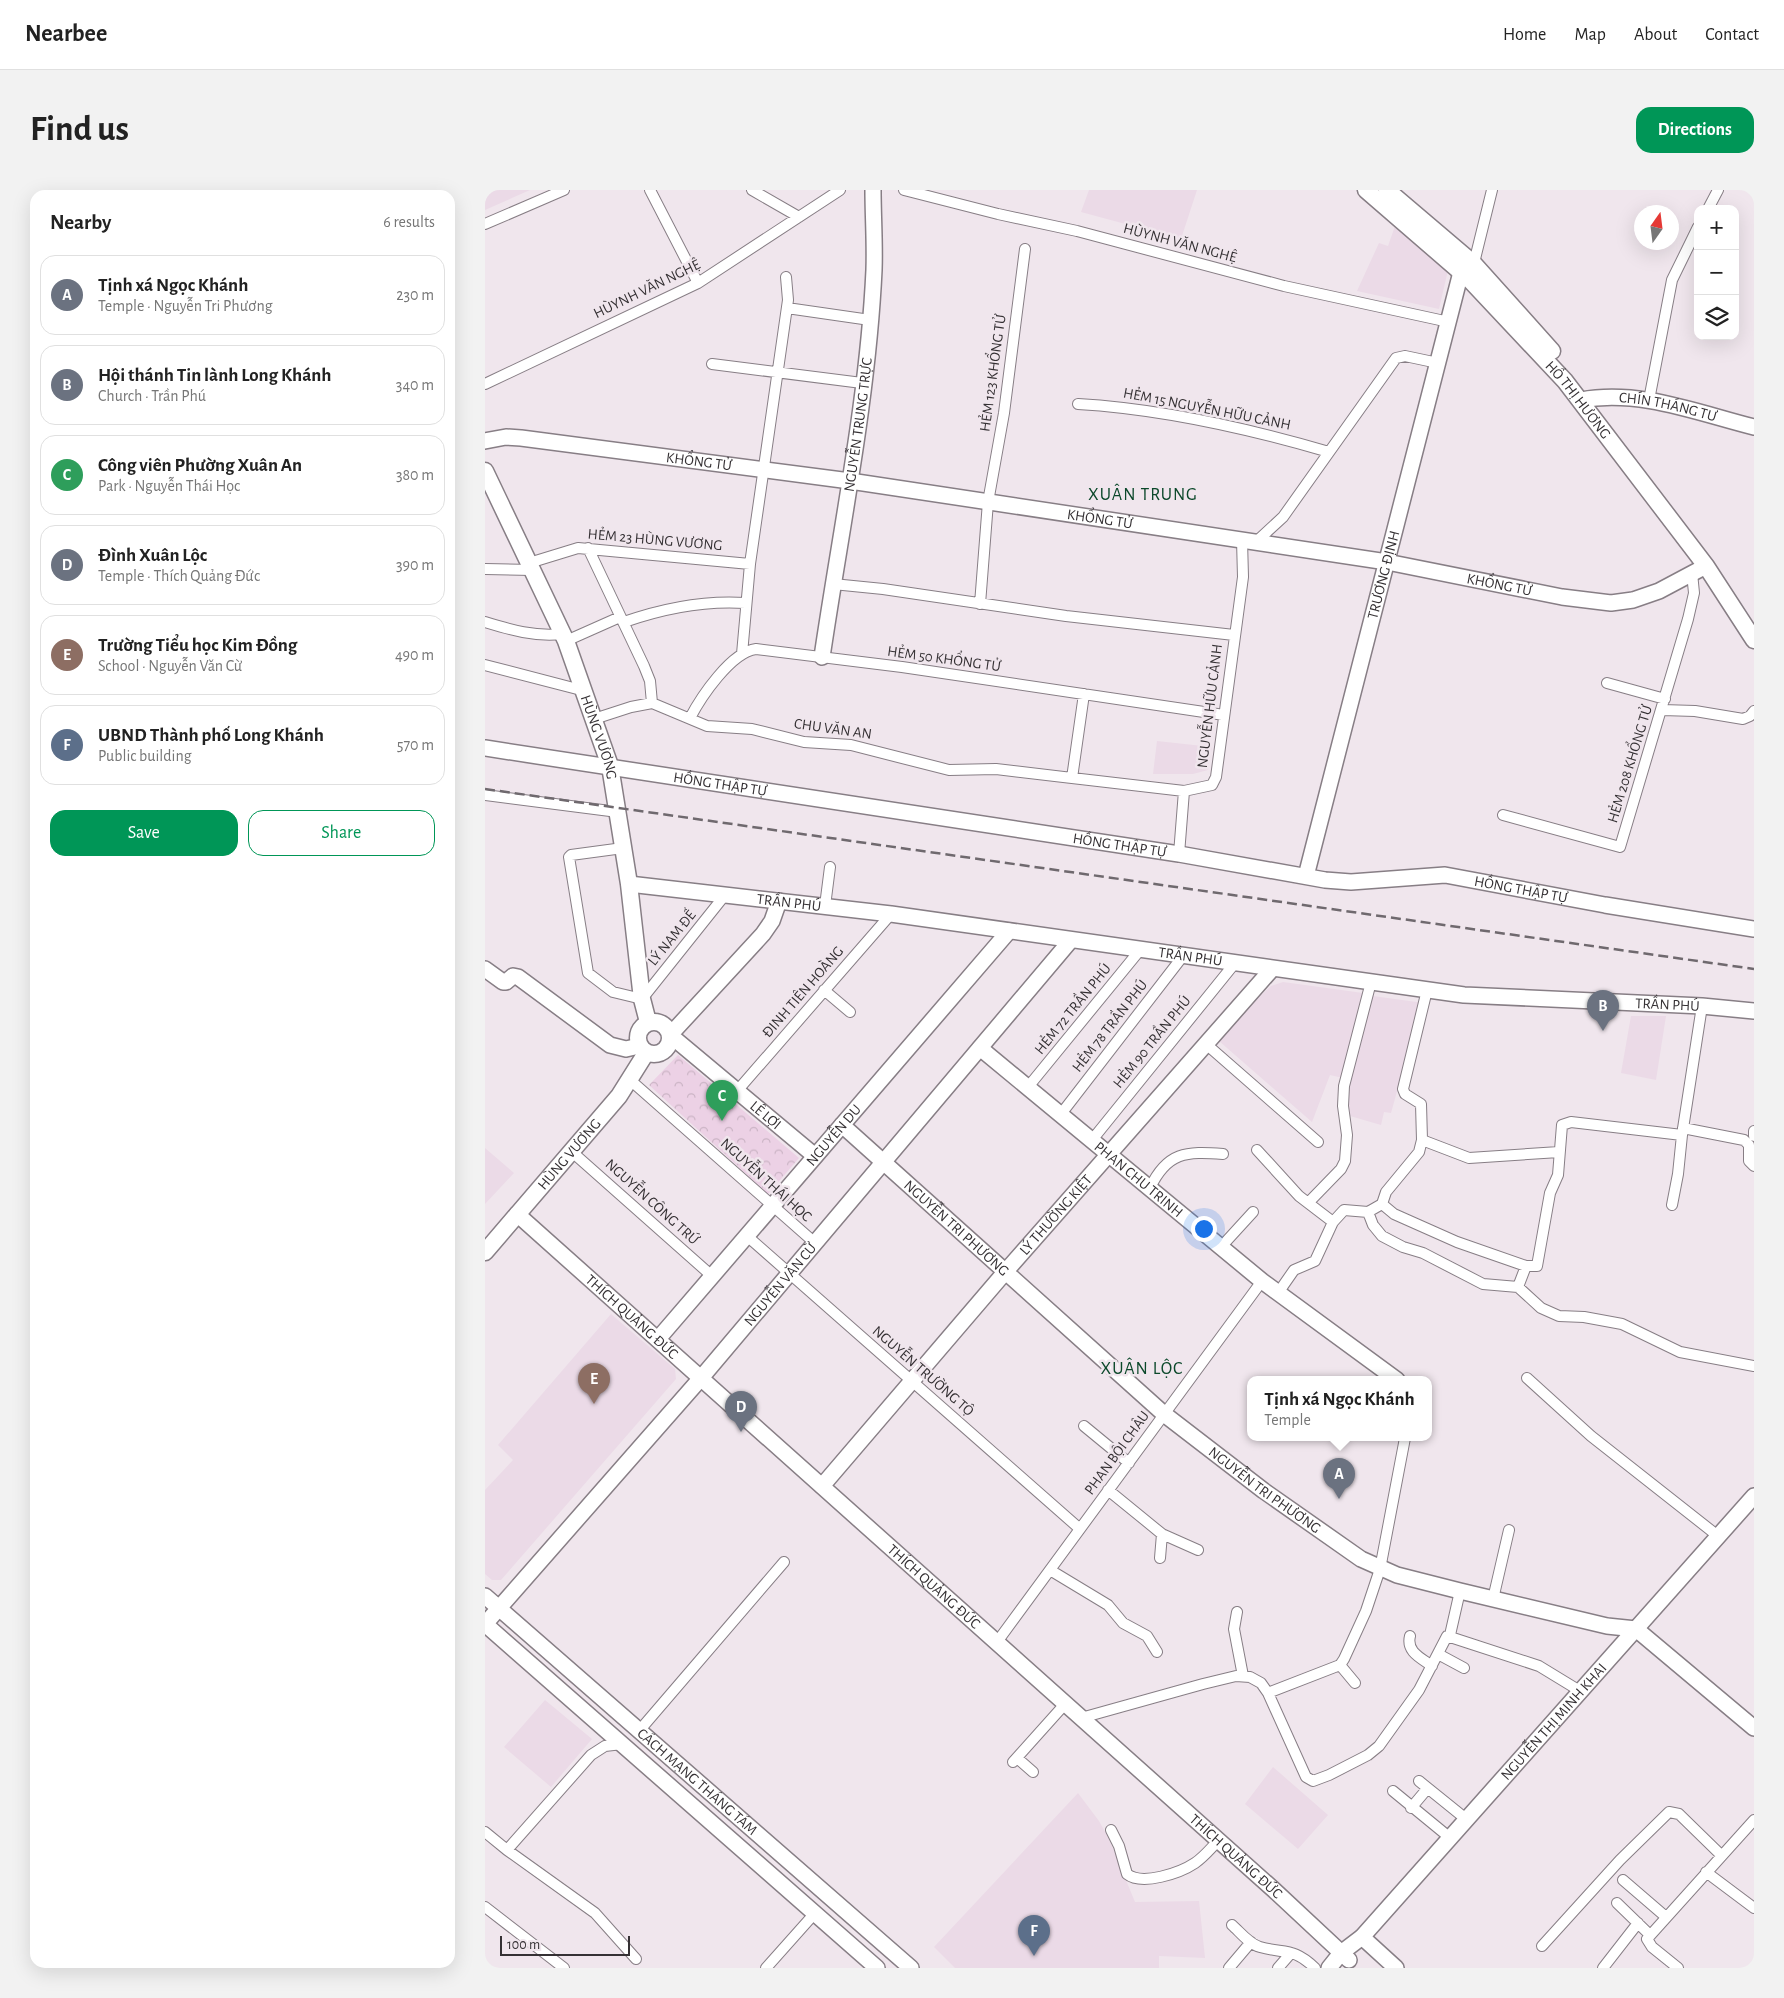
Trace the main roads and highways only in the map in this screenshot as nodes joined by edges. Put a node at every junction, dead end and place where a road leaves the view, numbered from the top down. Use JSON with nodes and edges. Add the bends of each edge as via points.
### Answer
{"nodes":[{"id":1,"x":1366,"y":190,"type":"edge"},
{"id":2,"x":1387,"y":190,"type":"edge"},
{"id":3,"x":1468,"y":269,"type":"junction"},
{"id":4,"x":1585,"y":399,"type":"junction"},
{"id":5,"x":485,"y":471,"type":"edge"},
{"id":6,"x":1754,"y":621,"type":"edge"},
{"id":7,"x":1754,"y":640,"type":"edge"},
{"id":8,"x":648,"y":1022,"type":"junction"},
{"id":9,"x":643,"y":1049,"type":"junction"},
{"id":10,"x":485,"y":1252,"type":"edge"}],
"edges":[{"from":1,"to":3,"type":"main road","name":"HỒ THỊ HƯƠNG"},
{"from":2,"to":3,"type":"main road","name":"HỒ THỊ HƯƠNG"},
{"from":3,"to":4,"type":"main road","name":"HỒ THỊ HƯƠNG","via":[[1522,333]]},
{"from":4,"to":6,"type":"main road","name":"HỒ THỊ HƯƠNG","via":[[1684,520]]},
{"from":4,"to":7,"type":"main road","name":"HỒ THỊ HƯƠNG","via":[[1699,569]]},
{"from":5,"to":8,"type":"main road","name":"HÙNG VƯƠNG","via":[[564,638],[610,766],[629,884],[642,999]]},
{"from":8,"to":9,"type":"main road","via":[[638,1033]]},
{"from":8,"to":9,"type":"main road","via":[[662,1024],[670,1035],[670,1042],[665,1051],[655,1054]]},
{"from":9,"to":10,"type":"main road","name":"HÙNG VƯƠNG","via":[[619,1096]]}]}
